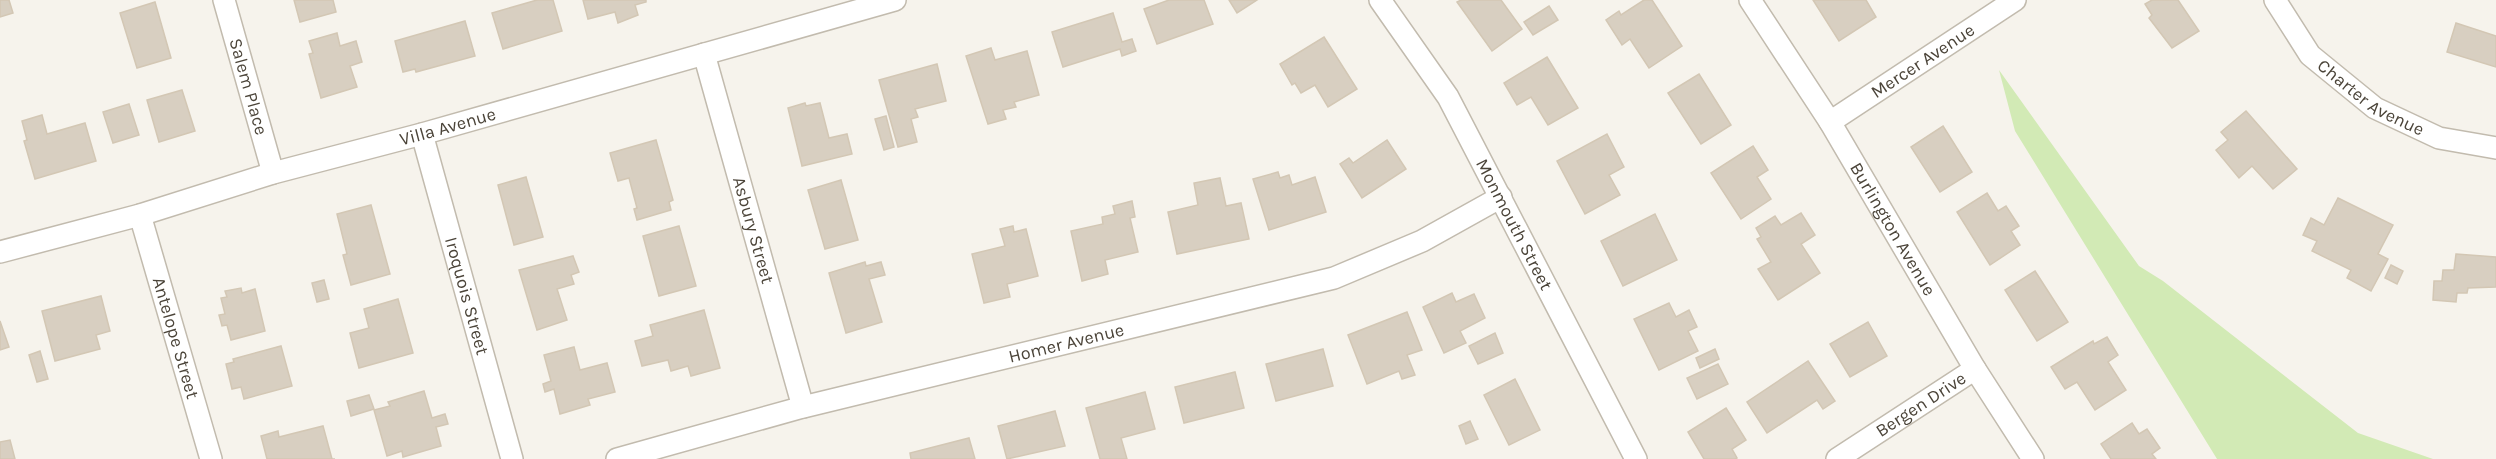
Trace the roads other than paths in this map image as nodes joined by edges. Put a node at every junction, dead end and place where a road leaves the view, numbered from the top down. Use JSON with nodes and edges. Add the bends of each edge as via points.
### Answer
{"nodes":[{"id":1,"x":224,"y":0,"type":"edge"},
{"id":2,"x":895,"y":0,"type":"edge"},
{"id":3,"x":1380,"y":0,"type":"edge"},
{"id":4,"x":1750,"y":0,"type":"edge"},
{"id":5,"x":2015,"y":0,"type":"edge"},
{"id":6,"x":2275,"y":0,"type":"edge"},
{"id":7,"x":704,"y":54,"type":"junction"},
{"id":8,"x":1830,"y":122,"type":"junction"},
{"id":9,"x":422,"y":134,"type":"junction"},
{"id":10,"x":2496,"y":148,"type":"edge"},
{"id":11,"x":273,"y":173,"type":"junction"},
{"id":12,"x":1501,"y":197,"type":"junction"},
{"id":13,"x":140,"y":215,"type":"junction"},
{"id":14,"x":0,"y":252,"type":"edge"},
{"id":15,"x":1976,"y":369,"type":"junction"},
{"id":16,"x":803,"y":407,"type":"junction"},
{"id":17,"x":674,"y":452,"type":"edge"},
{"id":18,"x":211,"y":459,"type":"edge"},
{"id":19,"x":512,"y":459,"type":"edge"},
{"id":20,"x":617,"y":459,"type":"edge"},
{"id":21,"x":1636,"y":459,"type":"edge"},
{"id":22,"x":1837,"y":459,"type":"edge"},
{"id":23,"x":2034,"y":459,"type":"edge"}],
"edges":[{"from":1,"to":11,"type":"street","name":"Salem Place"},
{"from":2,"to":7,"type":"street","name":"Villa Avenue"},
{"from":3,"to":12,"type":"street","name":"Monmouth Street","via":[[1448,97]]},
{"from":4,"to":8,"type":"street","name":"Burlington Avenue"},
{"from":5,"to":8,"type":"street","name":"Mercer Avenue"},
{"from":6,"to":10,"type":"street","name":"Charter Avenue","via":[[2310,55],[2375,108],[2439,138]]},
{"from":7,"to":9,"type":"street","name":"Villa Avenue"},
{"from":7,"to":16,"type":"street","name":"Asbury Street"},
{"from":8,"to":15,"type":"street","name":"Burlington Avenue"},
{"from":9,"to":11,"type":"street","name":"Villa Avenue"},
{"from":9,"to":19,"type":"street","name":"Iroquois Street"},
{"from":11,"to":13,"type":"street","name":"Villa Avenue"},
{"from":12,"to":16,"type":"street","name":"Homer Avenue","via":[[1422,241],[1334,278]]},
{"from":12,"to":21,"type":"street","name":"Monmouth Street"},
{"from":13,"to":14,"type":"street","name":"Villa Avenue"},
{"from":13,"to":18,"type":"street","name":"Antelope Street"},
{"from":15,"to":22,"type":"street","name":"Bergen Drive"},
{"from":15,"to":23,"type":"street","name":"Burlington Avenue"},
{"from":16,"to":17,"type":"street","name":"Homer Avenue"},
{"from":17,"to":20,"type":"street","name":"Homer Avenue"}]}
